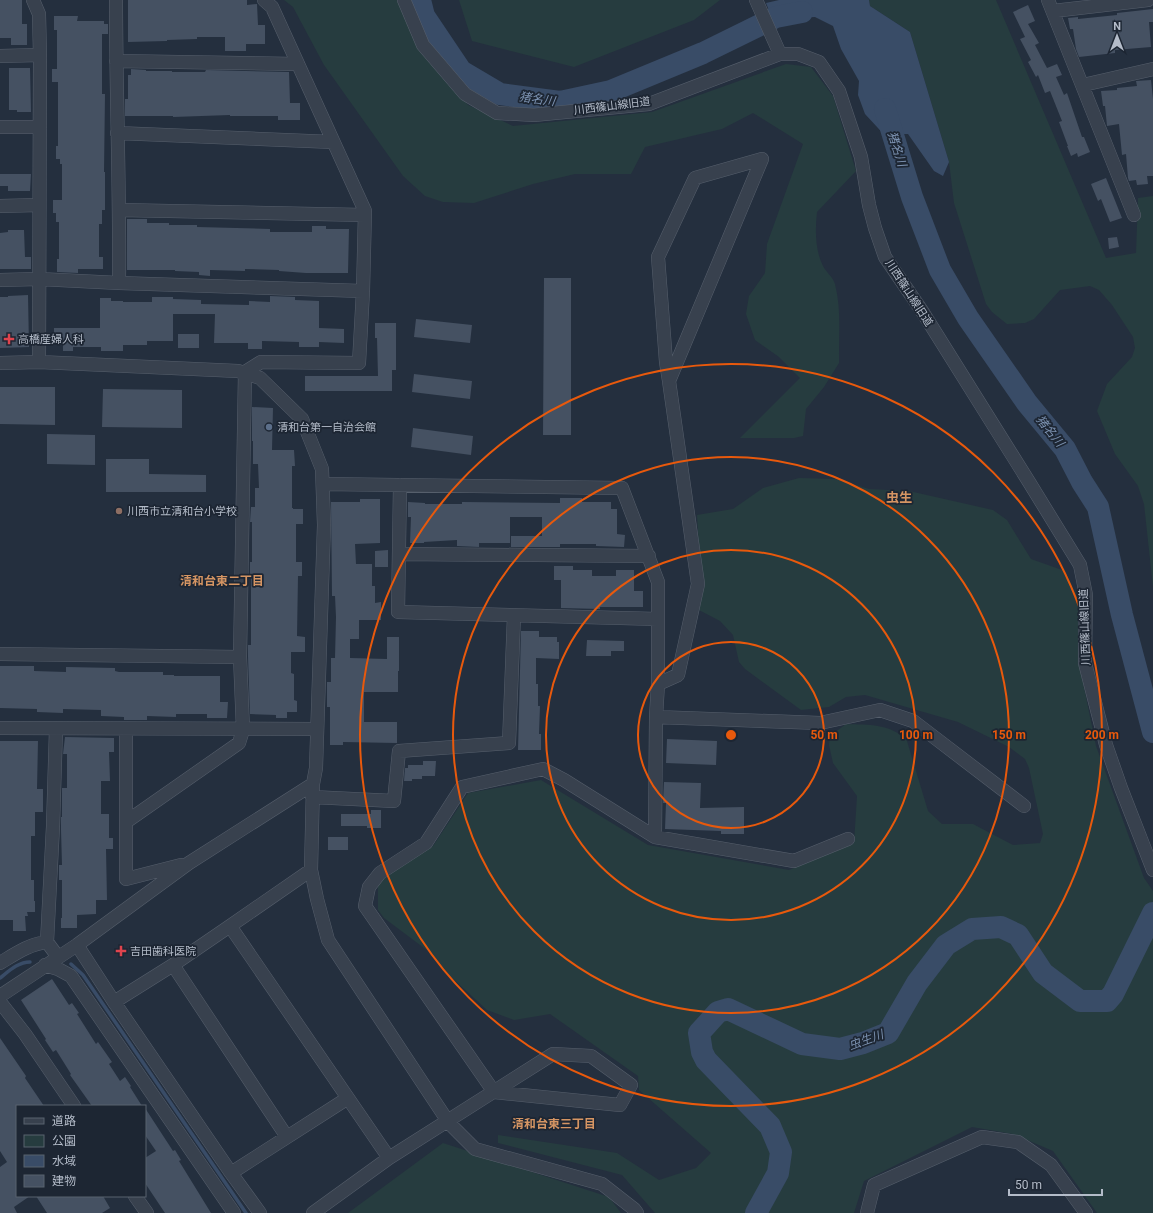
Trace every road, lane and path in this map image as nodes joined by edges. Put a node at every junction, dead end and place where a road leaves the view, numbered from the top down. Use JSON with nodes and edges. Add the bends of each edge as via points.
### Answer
{"nodes":[{"id":1,"x":33,"y":0,"type":"edge"},
{"id":2,"x":116,"y":0,"type":"edge"},
{"id":3,"x":264,"y":0,"type":"edge"},
{"id":4,"x":404,"y":0,"type":"edge"},
{"id":5,"x":756,"y":0,"type":"edge"},
{"id":6,"x":1148,"y":0,"type":"edge"},
{"id":7,"x":1051,"y":5,"type":"edge"},
{"id":8,"x":778,"y":50,"type":"junction"},
{"id":9,"x":40,"y":55,"type":"junction"},
{"id":10,"x":0,"y":56,"type":"edge"},
{"id":11,"x":116,"y":62,"type":"junction"},
{"id":12,"x":298,"y":64,"type":"junction"},
{"id":13,"x":1153,"y":69,"type":"edge"},
{"id":14,"x":1083,"y":85,"type":"junction"},
{"id":15,"x":0,"y":127,"type":"edge"},
{"id":16,"x":40,"y":127,"type":"junction"},
{"id":17,"x":117,"y":133,"type":"junction"},
{"id":18,"x":333,"y":142,"type":"junction"},
{"id":19,"x":39,"y":205,"type":"junction"},
{"id":20,"x":0,"y":206,"type":"edge"},
{"id":21,"x":120,"y":210,"type":"junction"},
{"id":22,"x":365,"y":215,"type":"junction"},
{"id":23,"x":1134,"y":215,"type":"dead end"},
{"id":24,"x":39,"y":279,"type":"junction"},
{"id":25,"x":0,"y":280,"type":"edge"},
{"id":26,"x":119,"y":283,"type":"junction"},
{"id":27,"x":363,"y":290,"type":"junction"},
{"id":28,"x":39,"y":362,"type":"junction"},
{"id":29,"x":0,"y":363,"type":"edge"},
{"id":30,"x":245,"y":372,"type":"junction"},
{"id":31,"x":669,"y":381,"type":"junction"},
{"id":32,"x":322,"y":484,"type":"junction"},
{"id":33,"x":400,"y":485,"type":"junction"},
{"id":34,"x":399,"y":554,"type":"junction"},
{"id":35,"x":649,"y":556,"type":"junction"},
{"id":36,"x":514,"y":615,"type":"junction"},
{"id":37,"x":658,"y":619,"type":"junction"},
{"id":38,"x":0,"y":654,"type":"edge"},
{"id":39,"x":240,"y":657,"type":"junction"},
{"id":40,"x":658,"y":684,"type":"junction"},
{"id":41,"x":656,"y":717,"type":"junction"},
{"id":42,"x":0,"y":728,"type":"edge"},
{"id":43,"x":56,"y":728,"type":"junction"},
{"id":44,"x":126,"y":729,"type":"junction"},
{"id":45,"x":317,"y":729,"type":"junction"},
{"id":46,"x":243,"y":730,"type":"junction"},
{"id":47,"x":312,"y":784,"type":"junction"},
{"id":48,"x":312,"y":797,"type":"junction"},
{"id":49,"x":1024,"y":806,"type":"dead end"},
{"id":50,"x":126,"y":822,"type":"junction"},
{"id":51,"x":655,"y":837,"type":"junction"},
{"id":52,"x":848,"y":839,"type":"dead end"},
{"id":53,"x":189,"y":863,"type":"junction"},
{"id":54,"x":311,"y":870,"type":"junction"},
{"id":55,"x":1153,"y":870,"type":"edge"},
{"id":56,"x":230,"y":926,"type":"junction"},
{"id":57,"x":47,"y":942,"type":"junction"},
{"id":58,"x":78,"y":945,"type":"junction"},
{"id":59,"x":58,"y":957,"type":"junction"},
{"id":60,"x":0,"y":963,"type":"edge"},
{"id":61,"x":46,"y":965,"type":"junction"},
{"id":62,"x":173,"y":965,"type":"junction"},
{"id":63,"x":0,"y":996,"type":"edge"},
{"id":64,"x":0,"y":1002,"type":"edge"},
{"id":65,"x":114,"y":1002,"type":"junction"},
{"id":66,"x":494,"y":1092,"type":"junction"},
{"id":67,"x":348,"y":1098,"type":"junction"},
{"id":68,"x":73,"y":1105,"type":"edge"},
{"id":69,"x":448,"y":1121,"type":"junction"},
{"id":70,"x":287,"y":1137,"type":"junction"},
{"id":71,"x":389,"y":1158,"type":"junction"},
{"id":72,"x":231,"y":1173,"type":"junction"},
{"id":73,"x":137,"y":1197,"type":"edge"},
{"id":74,"x":635,"y":1211,"type":"edge"},
{"id":75,"x":147,"y":1213,"type":"edge"},
{"id":76,"x":234,"y":1213,"type":"edge"},
{"id":77,"x":260,"y":1213,"type":"edge"},
{"id":78,"x":313,"y":1213,"type":"edge"},
{"id":79,"x":867,"y":1213,"type":"edge"},
{"id":80,"x":1086,"y":1213,"type":"edge"}],
"edges":[{"from":1,"to":9,"type":"street","via":[[39,14]]},
{"from":2,"to":11,"type":"street"},
{"from":3,"to":12,"type":"street","via":[[272,7]]},
{"from":4,"to":8,"type":"street","name":"川西篠山線旧道","via":[[423,45],[465,94],[497,113],[534,115],[649,104]]},
{"from":5,"to":8,"type":"street"},
{"from":6,"to":7,"type":"street"},
{"from":7,"to":14,"type":"street"},
{"from":8,"to":55,"type":"street","name":"川西篠山線旧道","via":[[818,62],[838,91],[861,158],[869,205],[885,257],[1080,565],[1086,596],[1085,663],[1106,745]]},
{"from":9,"to":10,"type":"street"},
{"from":9,"to":16,"type":"street"},
{"from":11,"to":12,"type":"street"},
{"from":11,"to":17,"type":"street"},
{"from":12,"to":18,"type":"street"},
{"from":13,"to":14,"type":"street"},
{"from":14,"to":23,"type":"street"},
{"from":15,"to":16,"type":"street"},
{"from":16,"to":19,"type":"street"},
{"from":17,"to":18,"type":"street"},
{"from":17,"to":21,"type":"street"},
{"from":18,"to":22,"type":"street"},
{"from":19,"to":20,"type":"street"},
{"from":19,"to":24,"type":"street"},
{"from":21,"to":22,"type":"street"},
{"from":21,"to":26,"type":"street"},
{"from":22,"to":27,"type":"street"},
{"from":24,"to":25,"type":"street"},
{"from":24,"to":26,"type":"street"},
{"from":24,"to":28,"type":"street"},
{"from":26,"to":27,"type":"street"},
{"from":27,"to":30,"type":"street","via":[[360,363],[261,362]]},
{"from":28,"to":29,"type":"street"},
{"from":28,"to":30,"type":"street"},
{"from":30,"to":32,"type":"street","via":[[260,378],[302,420],[322,469]]},
{"from":30,"to":39,"type":"street"},
{"from":31,"to":31,"type":"street","via":[[658,257],[695,178],[762,159]]},
{"from":31,"to":40,"type":"street","via":[[698,584],[678,675]]},
{"from":32,"to":33,"type":"street"},
{"from":32,"to":45,"type":"street","via":[[324,525]]},
{"from":33,"to":34,"type":"street"},
{"from":33,"to":35,"type":"street","via":[[622,488]]},
{"from":34,"to":35,"type":"street"},
{"from":34,"to":36,"type":"street","via":[[398,612]]},
{"from":35,"to":37,"type":"street","via":[[658,582]]},
{"from":36,"to":37,"type":"street"},
{"from":36,"to":48,"type":"street","via":[[509,743],[399,751],[394,801]]},
{"from":37,"to":40,"type":"street"},
{"from":38,"to":39,"type":"street"},
{"from":39,"to":46,"type":"street"},
{"from":40,"to":41,"type":"street"},
{"from":41,"to":49,"type":"street","via":[[820,723],[880,710],[913,721]]},
{"from":41,"to":51,"type":"street"},
{"from":42,"to":43,"type":"street"},
{"from":43,"to":44,"type":"street"},
{"from":43,"to":57,"type":"street"},
{"from":44,"to":46,"type":"street"},
{"from":44,"to":50,"type":"street"},
{"from":45,"to":46,"type":"street"},
{"from":45,"to":47,"type":"street","via":[[316,768]]},
{"from":46,"to":50,"type":"street","via":[[239,743]]},
{"from":47,"to":48,"type":"street"},
{"from":47,"to":53,"type":"street"},
{"from":48,"to":54,"type":"street"},
{"from":50,"to":53,"type":"street","via":[[126,879]]},
{"from":51,"to":52,"type":"street","via":[[794,861]]},
{"from":51,"to":66,"type":"street","via":[[543,769],[462,787],[426,843],[380,873],[369,887],[365,906]]},
{"from":53,"to":58,"type":"street"},
{"from":54,"to":56,"type":"street"},
{"from":54,"to":69,"type":"street","via":[[328,940]]},
{"from":56,"to":62,"type":"street"},
{"from":56,"to":67,"type":"street"},
{"from":57,"to":59,"type":"street"},
{"from":57,"to":60,"type":"street","via":[[36,943]]},
{"from":58,"to":59,"type":"street"},
{"from":58,"to":65,"type":"street"},
{"from":59,"to":61,"type":"street"},
{"from":61,"to":63,"type":"street"},
{"from":61,"to":76,"type":"street","via":[[71,976]]},
{"from":62,"to":65,"type":"street"},
{"from":62,"to":70,"type":"street"},
{"from":64,"to":68,"type":"street"},
{"from":65,"to":72,"type":"street"},
{"from":66,"to":66,"type":"street","via":[[620,1105],[631,1085],[591,1056],[553,1054]]},
{"from":66,"to":69,"type":"street"},
{"from":67,"to":70,"type":"street"},
{"from":67,"to":71,"type":"street"},
{"from":69,"to":71,"type":"street"},
{"from":69,"to":74,"type":"street","via":[[475,1149],[602,1184]]},
{"from":70,"to":72,"type":"street"},
{"from":71,"to":78,"type":"street"},
{"from":72,"to":77,"type":"street"},
{"from":73,"to":75,"type":"street"},
{"from":79,"to":80,"type":"street","via":[[874,1185],[982,1137],[1018,1142],[1051,1165]]}]}
